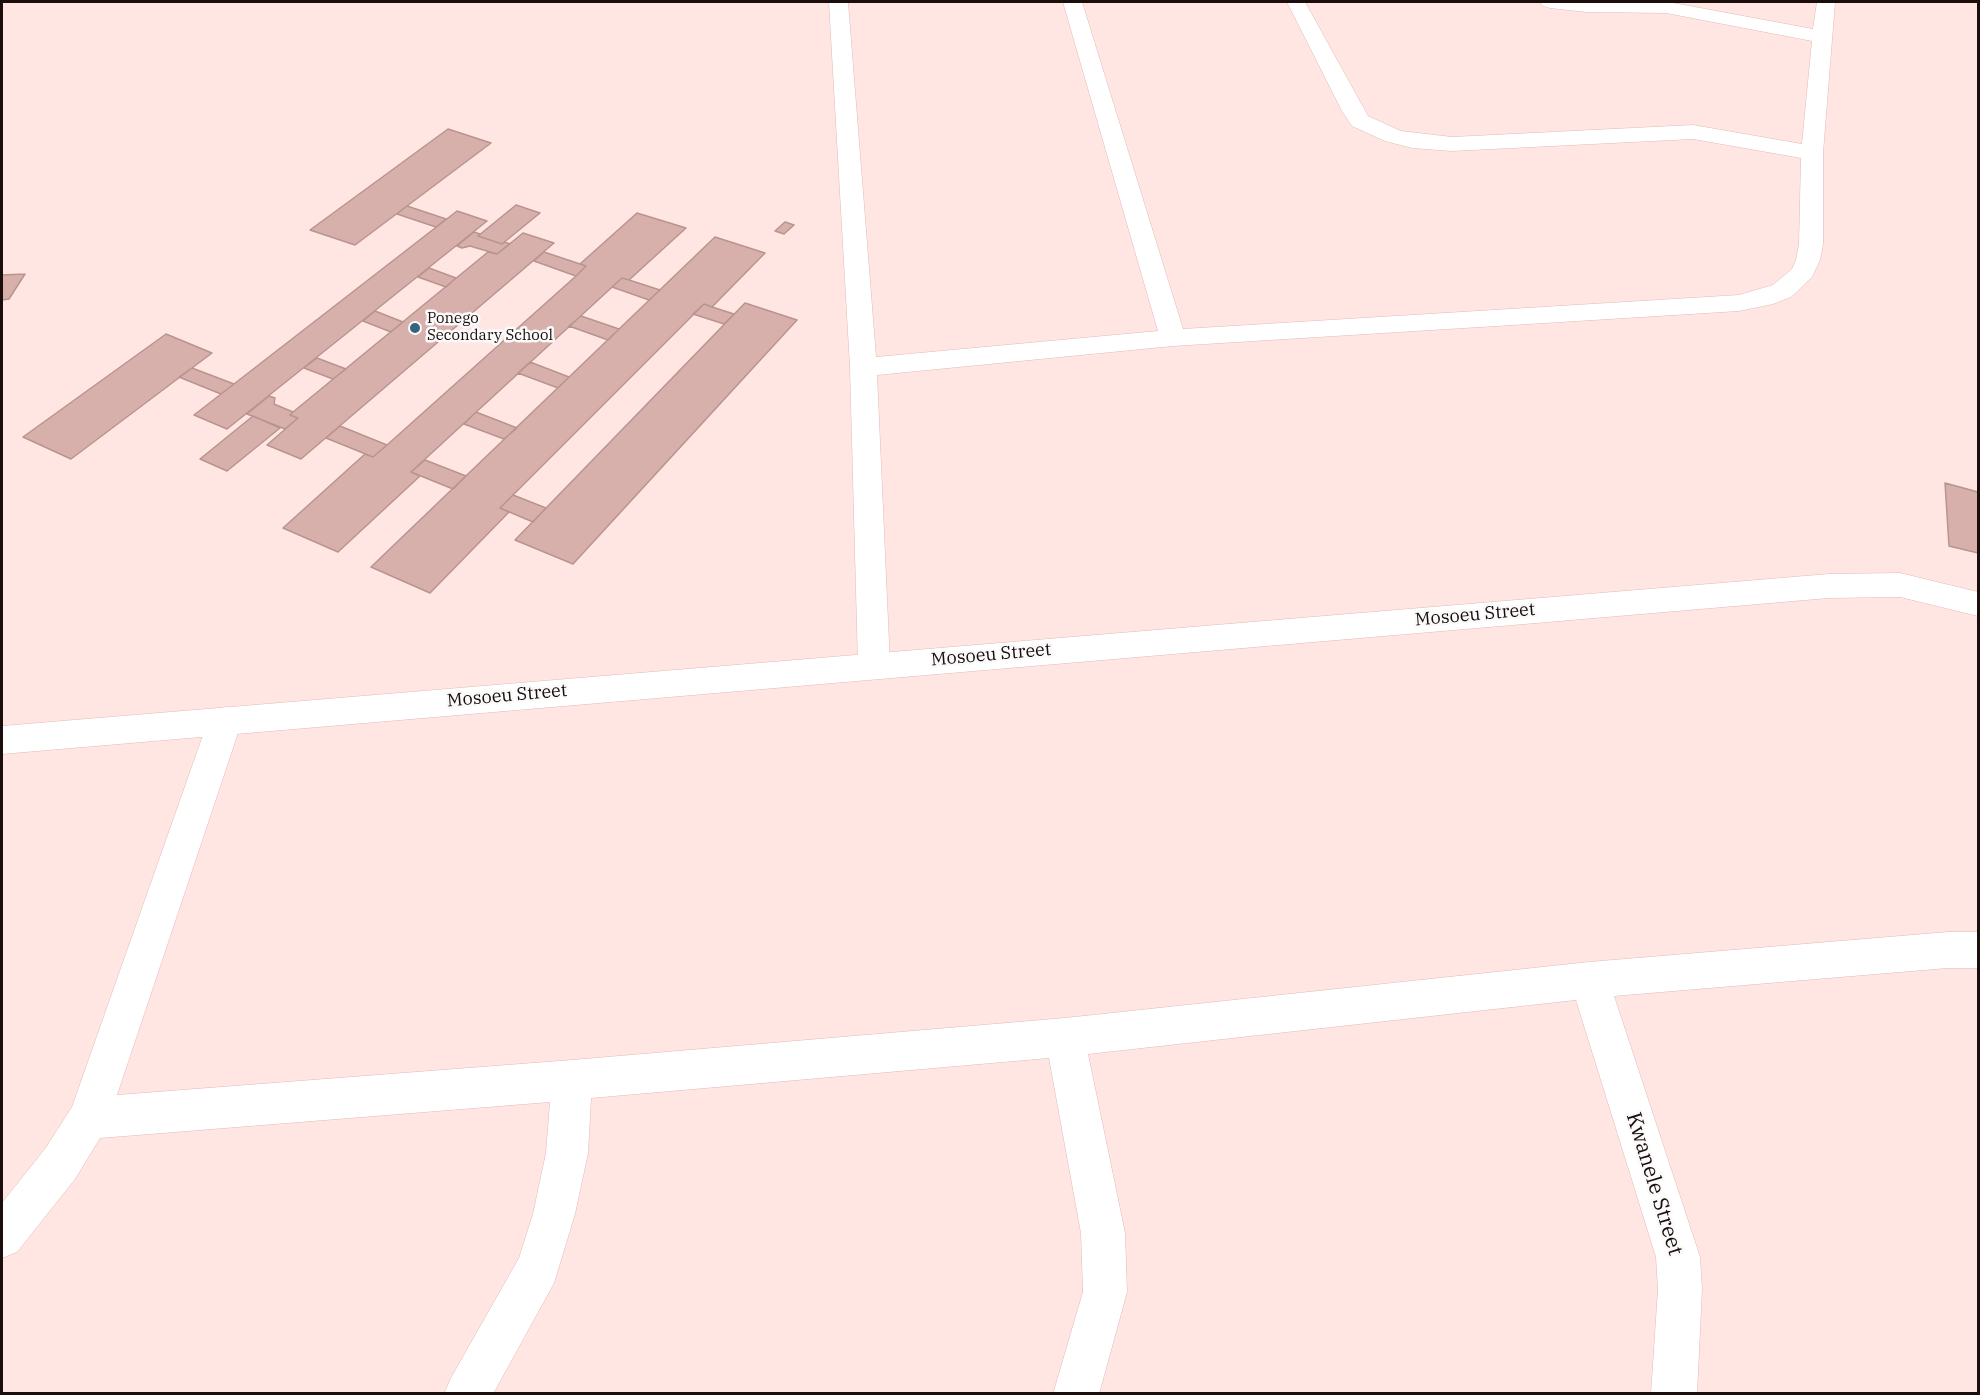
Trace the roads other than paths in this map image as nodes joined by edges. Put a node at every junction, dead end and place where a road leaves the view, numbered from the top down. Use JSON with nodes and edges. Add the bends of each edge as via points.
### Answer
{"nodes":[{"id":1,"x":838,"y":2,"type":"edge"},
{"id":2,"x":1071,"y":2,"type":"edge"},
{"id":3,"x":1296,"y":2,"type":"edge"},
{"id":4,"x":1550,"y":2,"type":"edge"},
{"id":5,"x":1826,"y":2,"type":"edge"},
{"id":6,"x":1822,"y":37,"type":"junction"},
{"id":7,"x":1812,"y":153,"type":"junction"},
{"id":8,"x":1173,"y":338,"type":"junction"},
{"id":9,"x":863,"y":367,"type":"junction"},
{"id":10,"x":1978,"y":604,"type":"edge"},
{"id":11,"x":874,"y":664,"type":"junction"},
{"id":12,"x":225,"y":721,"type":"junction"},
{"id":13,"x":2,"y":740,"type":"edge"},
{"id":14,"x":1978,"y":950,"type":"edge"},
{"id":15,"x":1589,"y":980,"type":"junction"},
{"id":16,"x":1065,"y":1037,"type":"junction"},
{"id":17,"x":573,"y":1080,"type":"junction"},
{"id":18,"x":88,"y":1118,"type":"junction"},
{"id":19,"x":2,"y":1238,"type":"edge"},
{"id":20,"x":467,"y":1394,"type":"edge"},
{"id":21,"x":1076,"y":1394,"type":"edge"},
{"id":22,"x":1674,"y":1394,"type":"edge"}],
"edges":[{"from":1,"to":9,"type":"street"},
{"from":2,"to":8,"type":"street"},
{"from":3,"to":7,"type":"street","via":[[1360,121],[1393,136],[1452,144],[1694,132]]},
{"from":4,"to":6,"type":"street","via":[[1666,7]]},
{"from":5,"to":6,"type":"street"},
{"from":6,"to":7,"type":"street"},
{"from":7,"to":8,"type":"street","via":[[1808,260],[1794,282],[1764,298],[1739,303]]},
{"from":8,"to":9,"type":"street"},
{"from":9,"to":11,"type":"street"},
{"from":10,"to":11,"type":"street","name":"Mosoeu Street","via":[[1900,585],[1871,584]]},
{"from":11,"to":12,"type":"street","name":"Mosoeu Street"},
{"from":12,"to":13,"type":"street","name":"Mosoeu Street"},
{"from":12,"to":18,"type":"street"},
{"from":14,"to":15,"type":"street"},
{"from":15,"to":16,"type":"street"},
{"from":15,"to":22,"type":"street","name":"Kwanele Street","via":[[1678,1257]]},
{"from":16,"to":17,"type":"street"},
{"from":16,"to":21,"type":"street","via":[[1103,1233],[1105,1292]]},
{"from":17,"to":18,"type":"street"},
{"from":17,"to":20,"type":"street","via":[[567,1153],[538,1267]]},
{"from":18,"to":19,"type":"street","via":[[60,1164]]}]}
